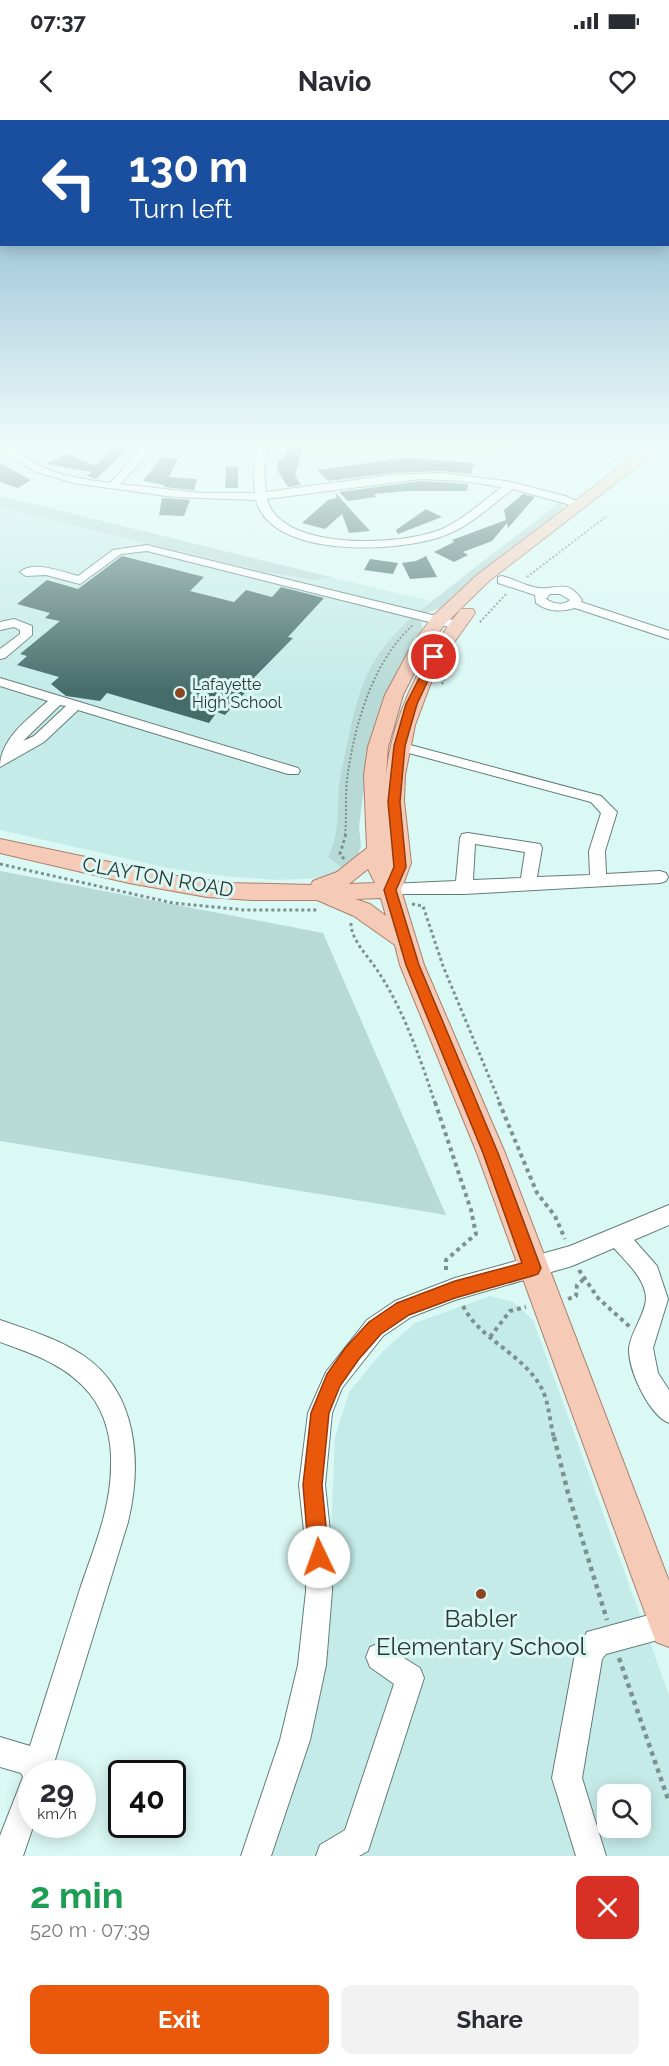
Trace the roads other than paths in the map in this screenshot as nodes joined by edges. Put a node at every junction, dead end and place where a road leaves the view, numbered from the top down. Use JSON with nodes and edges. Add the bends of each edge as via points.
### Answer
{"nodes":[{"id":1,"x":289,"y":529,"type":"edge"},
{"id":2,"x":450,"y":529,"type":"edge"},
{"id":3,"x":552,"y":529,"type":"edge"},
{"id":4,"x":561,"y":529,"type":"edge"},
{"id":5,"x":26,"y":572,"type":"dead end"},
{"id":6,"x":501,"y":572,"type":"junction"},
{"id":7,"x":541,"y":593,"type":"junction"},
{"id":8,"x":574,"y":604,"type":"junction"},
{"id":9,"x":448,"y":623,"type":"junction"},
{"id":10,"x":0,"y":626,"type":"edge"},
{"id":11,"x":669,"y":635,"type":"edge"},
{"id":12,"x":0,"y":655,"type":"edge"},
{"id":13,"x":0,"y":682,"type":"edge"},
{"id":14,"x":58,"y":699,"type":"junction"},
{"id":15,"x":75,"y":705,"type":"junction"},
{"id":16,"x":399,"y":746,"type":"junction"},
{"id":17,"x":4,"y":759,"type":"edge"},
{"id":18,"x":292,"y":771,"type":"dead end"},
{"id":19,"x":0,"y":846,"type":"edge"},
{"id":20,"x":377,"y":851,"type":"junction"},
{"id":21,"x":660,"y":877,"type":"dead end"},
{"id":22,"x":598,"y":880,"type":"junction"},
{"id":23,"x":528,"y":884,"type":"junction"},
{"id":24,"x":464,"y":888,"type":"junction"},
{"id":25,"x":390,"y":890,"type":"junction"},
{"id":26,"x":310,"y":892,"type":"junction"},
{"id":27,"x":404,"y":940,"type":"junction"},
{"id":28,"x":669,"y":1215,"type":"edge"},
{"id":29,"x":619,"y":1238,"type":"junction"},
{"id":30,"x":532,"y":1268,"type":"junction"},
{"id":31,"x":0,"y":1331,"type":"edge"},
{"id":32,"x":669,"y":1411,"type":"edge"},
{"id":33,"x":668,"y":1627,"type":"edge"},
{"id":34,"x":380,"y":1657,"type":"dead end"},
{"id":35,"x":0,"y":1752,"type":"edge"},
{"id":36,"x":40,"y":1760,"type":"edge"},
{"id":37,"x":18,"y":1763,"type":"edge"},
{"id":38,"x":18,"y":1827,"type":"edge"},
{"id":39,"x":8,"y":1856,"type":"edge"},
{"id":40,"x":256,"y":1856,"type":"edge"},
{"id":41,"x":331,"y":1856,"type":"edge"},
{"id":42,"x":591,"y":1856,"type":"edge"}],
"edges":[{"from":1,"to":2,"type":"street","via":[[306,537],[345,543],[388,543],[395,550],[410,553],[418,549],[418,540]]},
{"from":3,"to":6,"type":"main road"},
{"from":4,"to":6,"type":"main road"},
{"from":5,"to":9,"type":"street","via":[[46,571],[80,580],[114,552],[147,548]]},
{"from":6,"to":7,"type":"street"},
{"from":6,"to":9,"type":"main road"},
{"from":7,"to":8,"type":"street","via":[[565,591],[574,596]]},
{"from":7,"to":8,"type":"street","via":[[541,602],[551,607]]},
{"from":8,"to":11,"type":"street"},
{"from":9,"to":16,"type":"main road","via":[[411,704]]},
{"from":9,"to":20,"type":"main road","via":[[405,671],[385,720],[374,775]]},
{"from":10,"to":12,"type":"street","via":[[11,622],[27,629]]},
{"from":13,"to":14,"type":"street"},
{"from":14,"to":15,"type":"street"},
{"from":14,"to":17,"type":"street","via":[[21,733]]},
{"from":15,"to":17,"type":"street","via":[[39,739]]},
{"from":15,"to":18,"type":"street"},
{"from":16,"to":22,"type":"street","via":[[596,799],[609,812],[597,851]]},
{"from":16,"to":25,"type":"main road","via":[[394,802],[400,867]]},
{"from":19,"to":26,"type":"main road","name":"CLAYTON ROAD","via":[[184,885],[249,892]]},
{"from":20,"to":25,"type":"main road","via":[[379,869]]},
{"from":20,"to":26,"type":"main road","via":[[345,877]]},
{"from":21,"to":22,"type":"street"},
{"from":22,"to":23,"type":"street"},
{"from":23,"to":24,"type":"street"},
{"from":23,"to":24,"type":"street","via":[[534,848],[468,838]]},
{"from":24,"to":25,"type":"street"},
{"from":25,"to":26,"type":"main road","name":"CLAYTON ROAD"},
{"from":25,"to":27,"type":"main road"},
{"from":26,"to":27,"type":"main road","via":[[362,910]]},
{"from":27,"to":30,"type":"main road","via":[[491,1153]]},
{"from":28,"to":29,"type":"street"},
{"from":29,"to":30,"type":"street"},
{"from":29,"to":32,"type":"street","via":[[649,1273],[657,1299],[641,1348],[647,1378]]},
{"from":30,"to":33,"type":"main road"},
{"from":30,"to":40,"type":"street","via":[[455,1289],[403,1309],[375,1328],[334,1380],[320,1413],[312,1485],[319,1591],[312,1665],[295,1740]]},
{"from":31,"to":36,"type":"street","via":[[73,1360],[98,1385],[120,1433],[124,1464],[119,1502],[106,1548]]},
{"from":33,"to":42,"type":"street","via":[[597,1642],[589,1654],[567,1778]]},
{"from":34,"to":41,"type":"street","via":[[410,1678],[357,1840]]},
{"from":35,"to":37,"type":"street"},
{"from":38,"to":39,"type":"street"}]}
